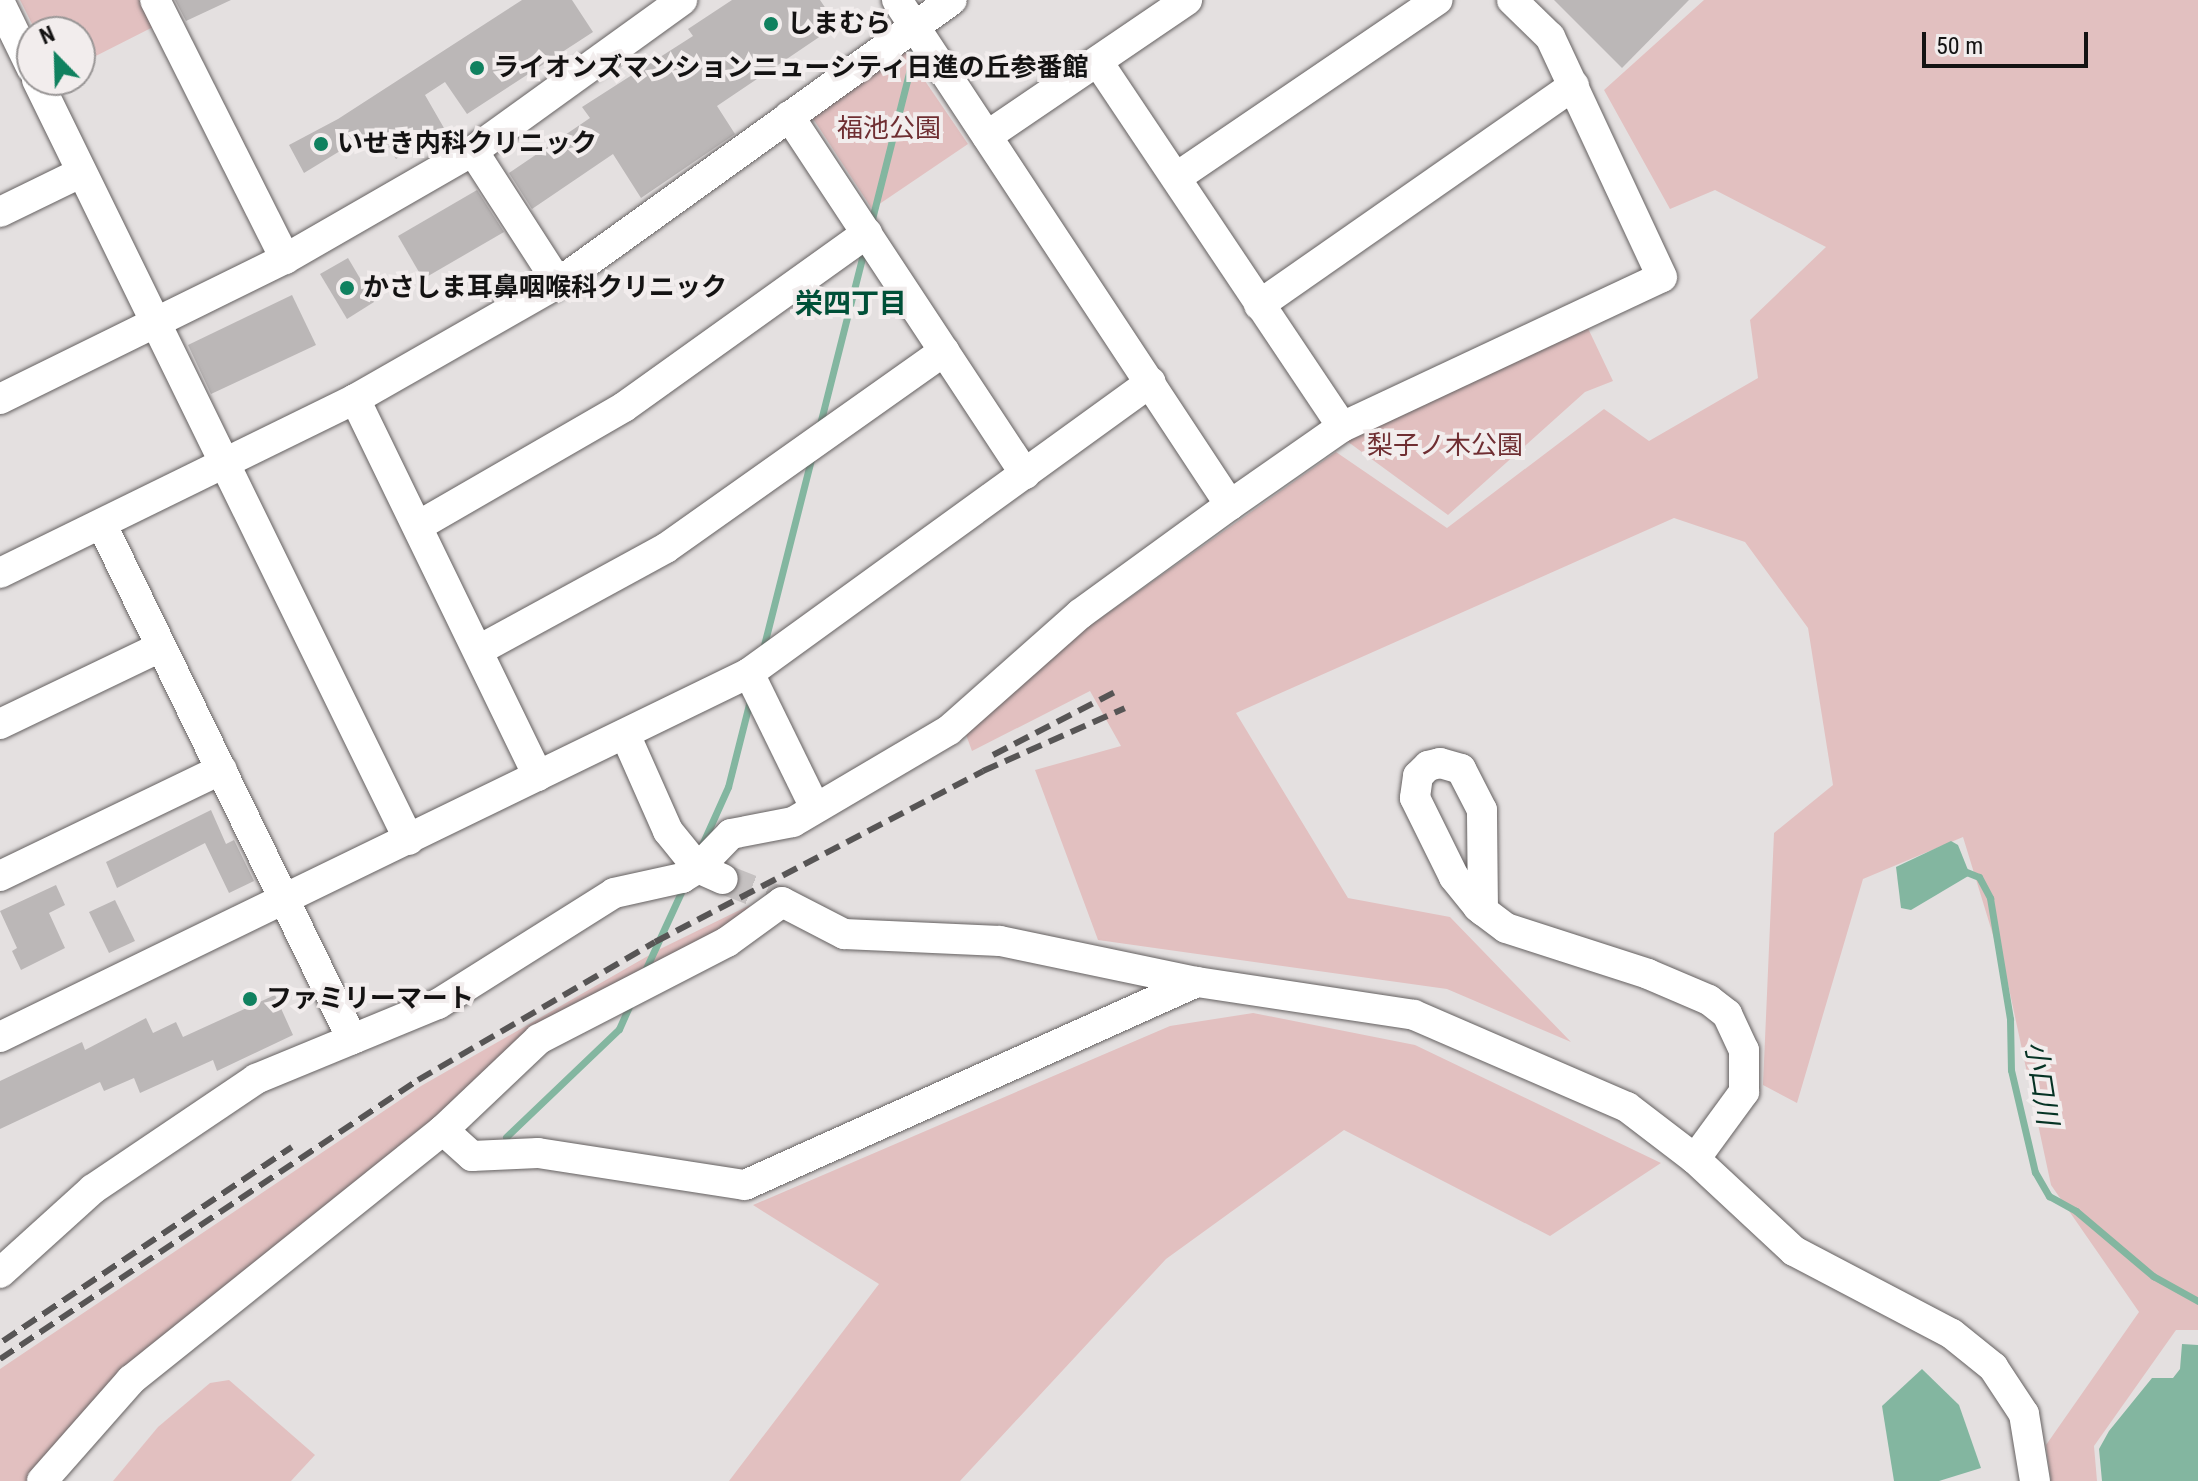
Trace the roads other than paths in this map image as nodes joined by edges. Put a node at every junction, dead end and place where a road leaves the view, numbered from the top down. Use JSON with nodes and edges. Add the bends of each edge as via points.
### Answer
{"nodes":[{"id":1,"x":155,"y":0,"type":"edge"},
{"id":2,"x":682,"y":0,"type":"edge"},
{"id":3,"x":897,"y":0,"type":"edge"},
{"id":4,"x":952,"y":0,"type":"edge"},
{"id":5,"x":1187,"y":0,"type":"edge"},
{"id":6,"x":1437,"y":0,"type":"edge"},
{"id":7,"x":1512,"y":0,"type":"edge"},
{"id":8,"x":0,"y":3,"type":"edge"},
{"id":9,"x":915,"y":27,"type":"junction"},
{"id":10,"x":16,"y":36,"type":"edge"},
{"id":11,"x":1098,"y":62,"type":"junction"},
{"id":12,"x":1574,"y":85,"type":"junction"},
{"id":13,"x":44,"y":96,"type":"edge"},
{"id":14,"x":789,"y":116,"type":"junction"},
{"id":15,"x":987,"y":136,"type":"junction"},
{"id":16,"x":473,"y":151,"type":"junction"},
{"id":17,"x":80,"y":173,"type":"junction"},
{"id":18,"x":1177,"y":177,"type":"junction"},
{"id":19,"x":0,"y":212,"type":"edge"},
{"id":20,"x":867,"y":233,"type":"junction"},
{"id":21,"x":285,"y":259,"type":"junction"},
{"id":22,"x":558,"y":283,"type":"junction"},
{"id":23,"x":1259,"y":305,"type":"junction"},
{"id":24,"x":157,"y":322,"type":"junction"},
{"id":25,"x":944,"y":351,"type":"junction"},
{"id":26,"x":1151,"y":382,"type":"junction"},
{"id":27,"x":0,"y":399,"type":"edge"},
{"id":28,"x":355,"y":399,"type":"junction"},
{"id":29,"x":1342,"y":427,"type":"junction"},
{"id":30,"x":223,"y":462,"type":"junction"},
{"id":31,"x":1025,"y":474,"type":"junction"},
{"id":32,"x":1230,"y":505,"type":"junction"},
{"id":33,"x":102,"y":525,"type":"junction"},
{"id":34,"x":418,"y":526,"type":"junction"},
{"id":35,"x":0,"y":573,"type":"edge"},
{"id":36,"x":161,"y":647,"type":"junction"},
{"id":37,"x":479,"y":650,"type":"junction"},
{"id":38,"x":749,"y":673,"type":"junction"},
{"id":39,"x":0,"y":724,"type":"edge"},
{"id":40,"x":625,"y":734,"type":"junction"},
{"id":41,"x":222,"y":769,"type":"junction"},
{"id":42,"x":538,"y":776,"type":"junction"},
{"id":43,"x":815,"y":808,"type":"junction"},
{"id":44,"x":409,"y":840,"type":"junction"},
{"id":45,"x":710,"y":874,"type":"junction"},
{"id":46,"x":0,"y":876,"type":"edge"},
{"id":47,"x":284,"y":899,"type":"junction"},
{"id":48,"x":1483,"y":911,"type":"dead end"},
{"id":49,"x":1197,"y":982,"type":"junction"},
{"id":50,"x":0,"y":1037,"type":"edge"},
{"id":51,"x":352,"y":1039,"type":"junction"},
{"id":52,"x":443,"y":1130,"type":"junction"},
{"id":53,"x":1695,"y":1159,"type":"junction"},
{"id":54,"x":0,"y":1273,"type":"edge"},
{"id":55,"x":42,"y":1481,"type":"edge"},
{"id":56,"x":2035,"y":1481,"type":"edge"}],
"edges":[{"from":1,"to":21,"type":"street"},
{"from":2,"to":16,"type":"street"},
{"from":3,"to":9,"type":"street"},
{"from":4,"to":9,"type":"street"},
{"from":5,"to":11,"type":"street"},
{"from":6,"to":18,"type":"street"},
{"from":7,"to":12,"type":"street","via":[[1550,37]]},
{"from":8,"to":10,"type":"street"},
{"from":9,"to":14,"type":"street"},
{"from":9,"to":15,"type":"street"},
{"from":11,"to":15,"type":"street"},
{"from":11,"to":18,"type":"street"},
{"from":12,"to":23,"type":"street"},
{"from":12,"to":29,"type":"street","via":[[1662,277]]},
{"from":13,"to":17,"type":"street"},
{"from":14,"to":20,"type":"street"},
{"from":14,"to":22,"type":"street"},
{"from":15,"to":26,"type":"street"},
{"from":16,"to":21,"type":"street"},
{"from":16,"to":22,"type":"street"},
{"from":17,"to":19,"type":"street"},
{"from":17,"to":24,"type":"street"},
{"from":18,"to":23,"type":"street"},
{"from":20,"to":25,"type":"street"},
{"from":20,"to":34,"type":"street","via":[[624,407]]},
{"from":21,"to":24,"type":"street"},
{"from":22,"to":28,"type":"street"},
{"from":23,"to":29,"type":"street"},
{"from":24,"to":27,"type":"street"},
{"from":24,"to":30,"type":"street"},
{"from":25,"to":31,"type":"street"},
{"from":25,"to":37,"type":"street","via":[[666,548]]},
{"from":26,"to":31,"type":"street"},
{"from":26,"to":32,"type":"street"},
{"from":28,"to":30,"type":"street"},
{"from":28,"to":34,"type":"street"},
{"from":29,"to":32,"type":"street"},
{"from":30,"to":33,"type":"street"},
{"from":30,"to":44,"type":"street"},
{"from":31,"to":38,"type":"street"},
{"from":32,"to":43,"type":"street","via":[[1080,614],[949,730]]},
{"from":33,"to":35,"type":"street"},
{"from":33,"to":36,"type":"street"},
{"from":34,"to":37,"type":"street"},
{"from":36,"to":39,"type":"street"},
{"from":36,"to":41,"type":"street"},
{"from":37,"to":42,"type":"street"},
{"from":38,"to":40,"type":"street"},
{"from":38,"to":43,"type":"street"},
{"from":40,"to":42,"type":"street"},
{"from":40,"to":45,"type":"street","via":[[668,831]]},
{"from":41,"to":46,"type":"street"},
{"from":41,"to":47,"type":"street"},
{"from":42,"to":44,"type":"street"},
{"from":43,"to":45,"type":"street","via":[[793,822],[731,834]]},
{"from":44,"to":47,"type":"street"},
{"from":45,"to":51,"type":"street","via":[[614,893],[438,1004]]},
{"from":47,"to":50,"type":"street"},
{"from":47,"to":51,"type":"street"},
{"from":48,"to":53,"type":"street","via":[[1506,928],[1648,974],[1709,1000],[1727,1014],[1744,1050],[1744,1092]]},
{"from":49,"to":52,"type":"street","via":[[745,1185],[538,1153],[472,1156]]},
{"from":49,"to":52,"type":"street","via":[[1000,941],[844,934],[782,902],[727,942],[539,1039]]},
{"from":49,"to":53,"type":"street","via":[[1414,1015],[1627,1107]]},
{"from":51,"to":54,"type":"street","via":[[256,1079],[201,1112],[153,1153],[93,1189]]},
{"from":52,"to":55,"type":"street","via":[[131,1380]]},
{"from":53,"to":56,"type":"street","via":[[1794,1251],[1952,1334],[1993,1367],[2024,1414]]}]}
